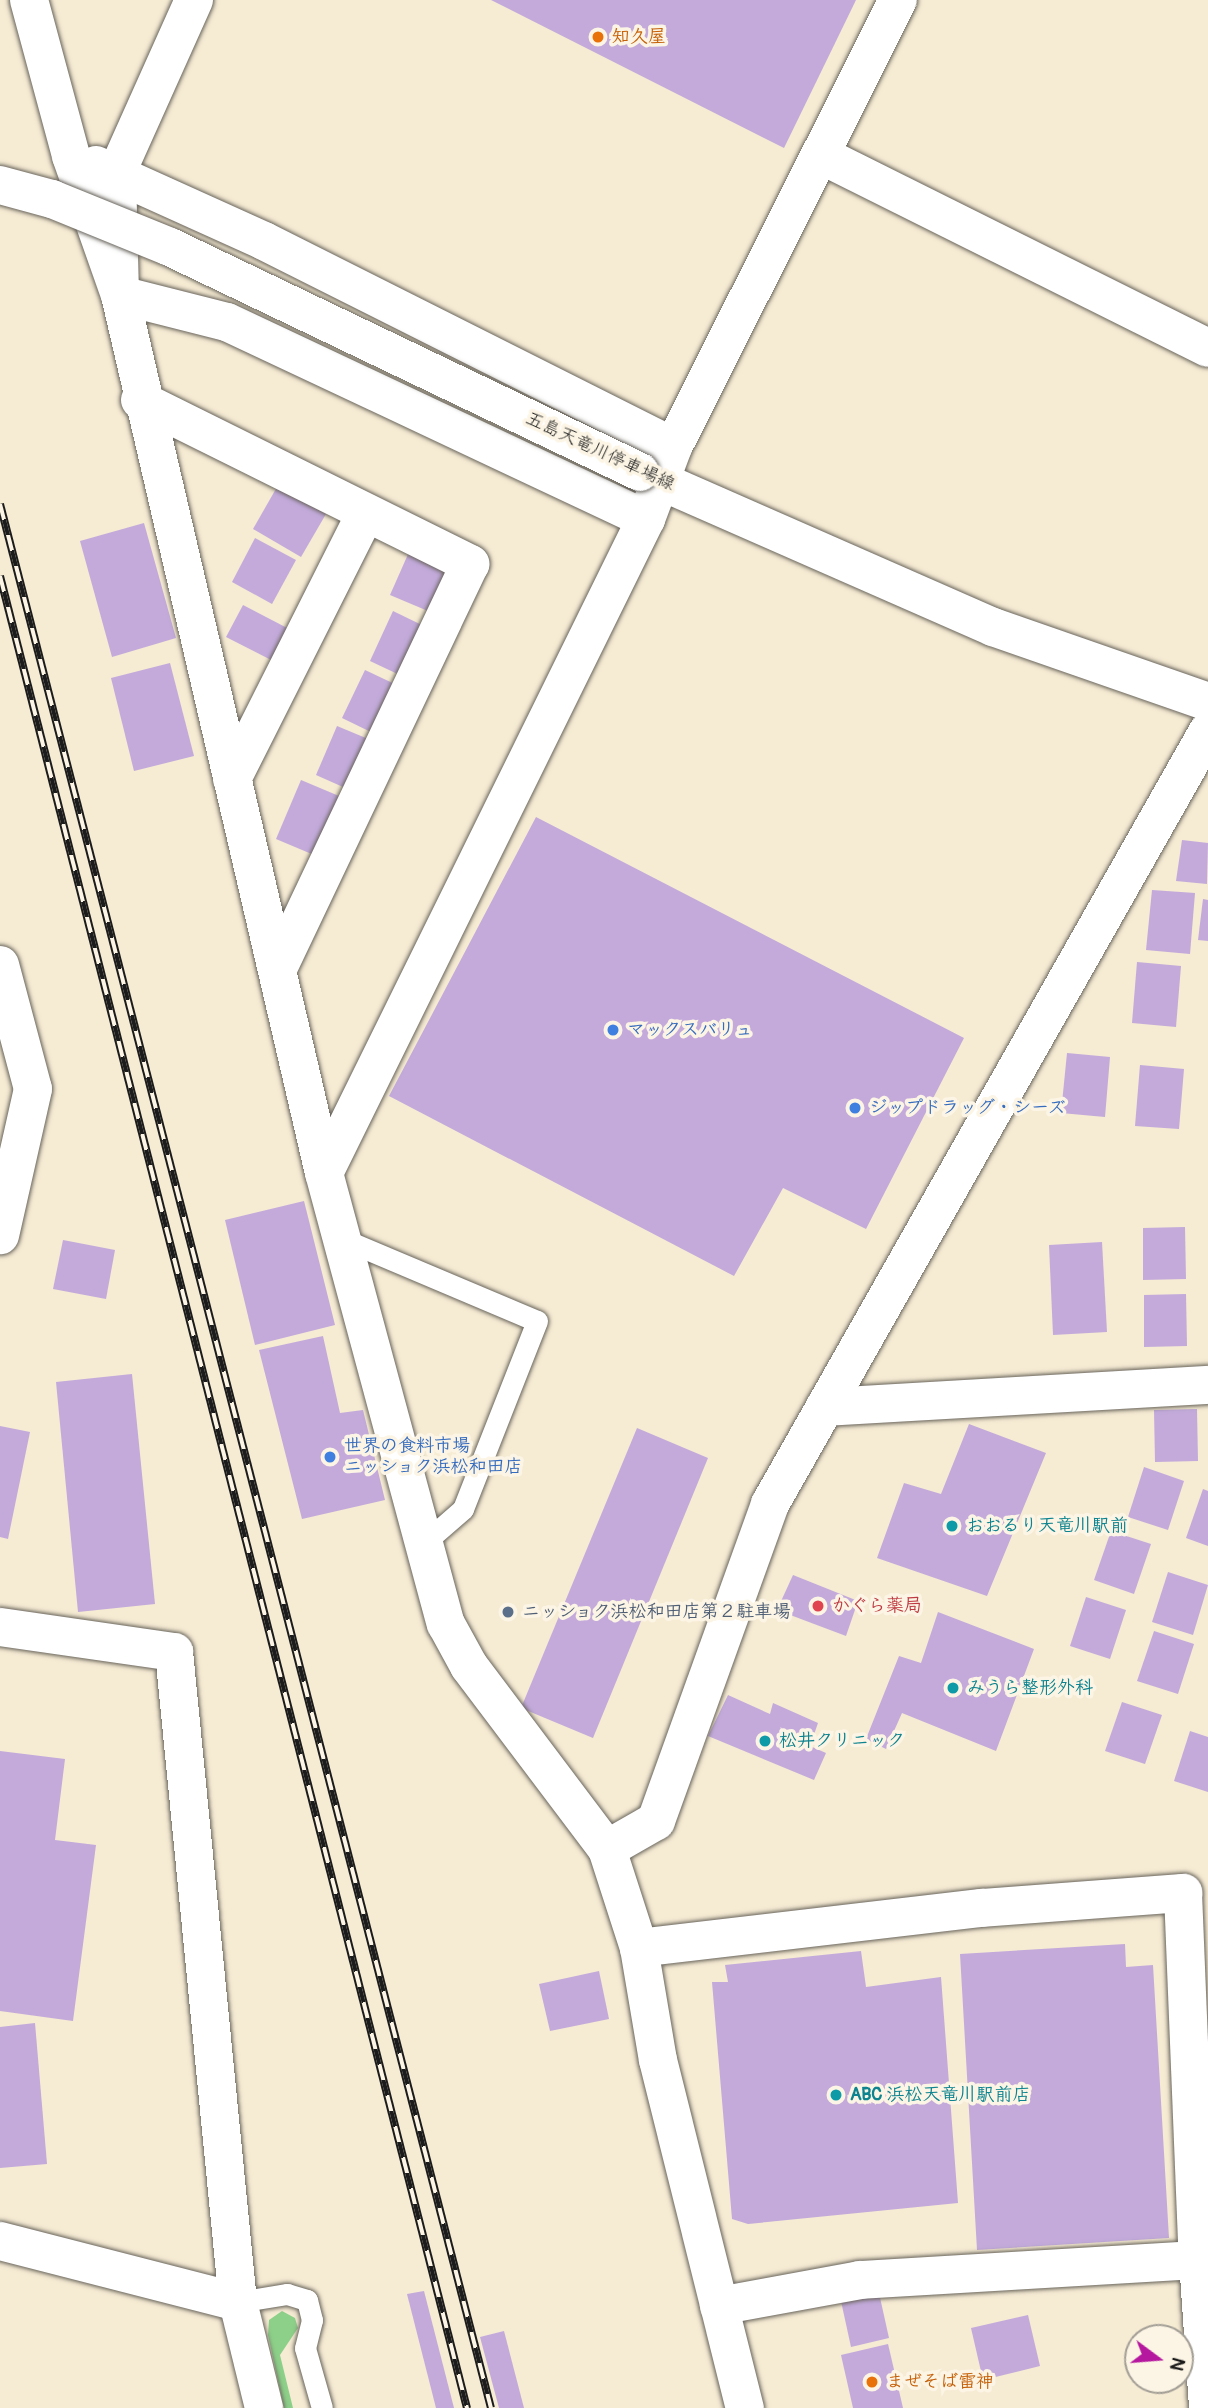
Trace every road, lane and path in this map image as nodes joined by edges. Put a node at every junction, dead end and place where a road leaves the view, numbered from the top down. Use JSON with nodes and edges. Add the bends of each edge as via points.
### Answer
{"nodes":[{"id":1,"x":29,"y":0,"type":"edge"},
{"id":2,"x":194,"y":0,"type":"edge"},
{"id":3,"x":898,"y":0,"type":"edge"},
{"id":4,"x":821,"y":155,"type":"junction"},
{"id":5,"x":71,"y":156,"type":"junction"},
{"id":6,"x":117,"y":172,"type":"junction"},
{"id":7,"x":0,"y":186,"type":"edge"},
{"id":8,"x":120,"y":295,"type":"junction"},
{"id":9,"x":1208,"y":348,"type":"edge"},
{"id":10,"x":140,"y":400,"type":"junction"},
{"id":11,"x":659,"y":467,"type":"junction"},
{"id":12,"x":366,"y":513,"type":"junction"},
{"id":13,"x":646,"y":519,"type":"junction"},
{"id":14,"x":1208,"y":702,"type":"edge"},
{"id":15,"x":1208,"y":731,"type":"edge"},
{"id":16,"x":232,"y":779,"type":"junction"},
{"id":17,"x":278,"y":968,"type":"junction"},
{"id":18,"x":1,"y":975,"type":"edge"},
{"id":19,"x":324,"y":1173,"type":"junction"},
{"id":20,"x":0,"y":1235,"type":"edge"},
{"id":21,"x":345,"y":1240,"type":"junction"},
{"id":22,"x":1208,"y":1385,"type":"edge"},
{"id":23,"x":825,"y":1406,"type":"junction"},
{"id":24,"x":425,"y":1542,"type":"junction"},
{"id":25,"x":0,"y":1627,"type":"edge"},
{"id":26,"x":607,"y":1849,"type":"junction"},
{"id":27,"x":1202,"y":1891,"type":"edge"},
{"id":28,"x":639,"y":1948,"type":"junction"},
{"id":29,"x":0,"y":2242,"type":"edge"},
{"id":30,"x":1198,"y":2260,"type":"junction"},
{"id":31,"x":238,"y":2302,"type":"junction"},
{"id":32,"x":719,"y":2306,"type":"junction"},
{"id":33,"x":264,"y":2408,"type":"edge"},
{"id":34,"x":323,"y":2408,"type":"edge"},
{"id":35,"x":746,"y":2408,"type":"edge"},
{"id":36,"x":1208,"y":2408,"type":"edge"}],
"edges":[{"from":1,"to":5,"type":"street"},
{"from":2,"to":6,"type":"street"},
{"from":3,"to":4,"type":"street"},
{"from":4,"to":9,"type":"street"},
{"from":4,"to":11,"type":"street"},
{"from":5,"to":6,"type":"street"},
{"from":5,"to":8,"type":"street"},
{"from":6,"to":8,"type":"street"},
{"from":6,"to":11,"type":"street"},
{"from":7,"to":11,"type":"street","name":"五島天竜川停車場線","bridge":true,"via":[[52,199],[170,247]]},
{"from":8,"to":10,"type":"street"},
{"from":8,"to":13,"type":"street","via":[[227,322]]},
{"from":10,"to":12,"type":"street"},
{"from":10,"to":16,"type":"street"},
{"from":11,"to":13,"type":"street"},
{"from":11,"to":14,"type":"street","name":"五島天竜川停車場線","via":[[993,627]]},
{"from":12,"to":16,"type":"street"},
{"from":12,"to":17,"type":"street","via":[[470,564]]},
{"from":13,"to":19,"type":"street"},
{"from":15,"to":23,"type":"street"},
{"from":16,"to":17,"type":"street"},
{"from":17,"to":19,"type":"street"},
{"from":18,"to":20,"type":"street","via":[[33,1090]]},
{"from":19,"to":21,"type":"street"},
{"from":21,"to":24,"type":"street"},
{"from":21,"to":24,"type":"lane","via":[[537,1321],[463,1509]]},
{"from":22,"to":23,"type":"street"},
{"from":23,"to":26,"type":"street","via":[[770,1504],[656,1821]]},
{"from":24,"to":26,"type":"street","via":[[446,1624],[469,1666]]},
{"from":25,"to":31,"type":"street","via":[[174,1652]]},
{"from":26,"to":28,"type":"street"},
{"from":27,"to":28,"type":"street","via":[[982,1908]]},
{"from":27,"to":30,"type":"street"},
{"from":28,"to":32,"type":"street","via":[[657,2060]]},
{"from":29,"to":31,"type":"street"},
{"from":30,"to":32,"type":"street","via":[[860,2280]]},
{"from":30,"to":36,"type":"street"},
{"from":31,"to":33,"type":"street"},
{"from":31,"to":34,"type":"lane","via":[[286,2294],[307,2300],[312,2320],[305,2348]]},
{"from":32,"to":35,"type":"street"}]}
